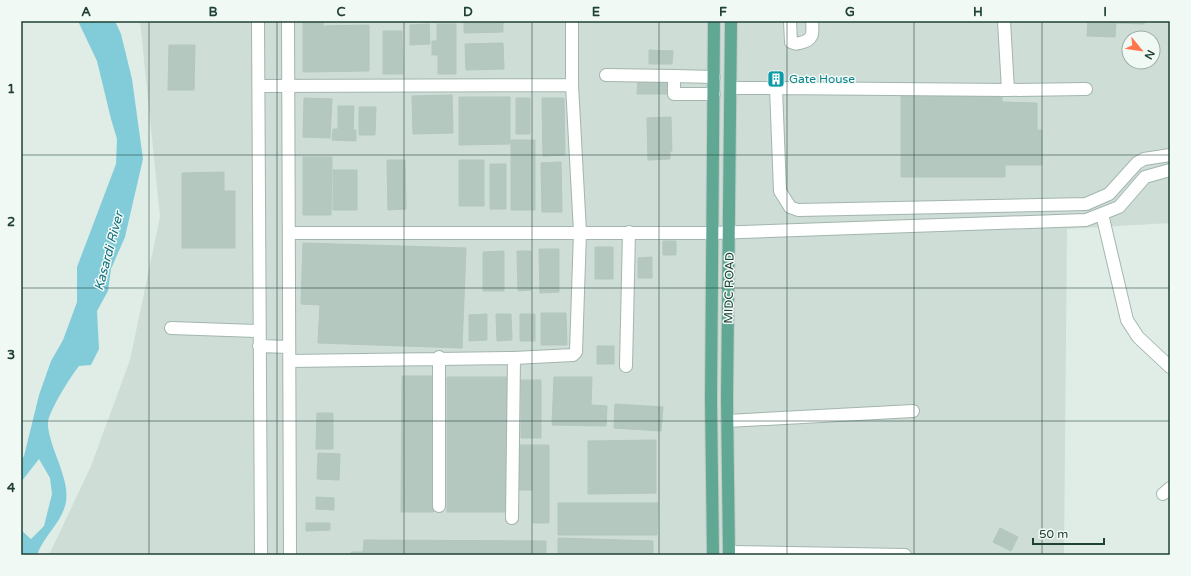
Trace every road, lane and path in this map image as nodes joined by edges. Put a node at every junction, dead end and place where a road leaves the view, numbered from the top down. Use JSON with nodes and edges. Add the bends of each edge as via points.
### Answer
{"nodes":[{"id":1,"x":258,"y":21,"type":"edge"},
{"id":2,"x":288,"y":21,"type":"edge"},
{"id":3,"x":572,"y":21,"type":"edge"},
{"id":4,"x":714,"y":21,"type":"edge"},
{"id":5,"x":731,"y":21,"type":"edge"},
{"id":6,"x":790,"y":21,"type":"edge"},
{"id":7,"x":812,"y":21,"type":"edge"},
{"id":8,"x":1004,"y":21,"type":"edge"},
{"id":9,"x":606,"y":75,"type":"dead end"},
{"id":10,"x":674,"y":76,"type":"junction"},
{"id":11,"x":714,"y":76,"type":"junction"},
{"id":12,"x":259,"y":86,"type":"junction"},
{"id":13,"x":572,"y":86,"type":"junction"},
{"id":14,"x":289,"y":87,"type":"junction"},
{"id":15,"x":732,"y":88,"type":"junction"},
{"id":16,"x":776,"y":88,"type":"junction"},
{"id":17,"x":1086,"y":89,"type":"dead end"},
{"id":18,"x":1008,"y":90,"type":"junction"},
{"id":19,"x":714,"y":94,"type":"junction"},
{"id":20,"x":1170,"y":155,"type":"edge"},
{"id":21,"x":1170,"y":170,"type":"edge"},
{"id":22,"x":1102,"y":214,"type":"junction"},
{"id":23,"x":580,"y":232,"type":"junction"},
{"id":24,"x":629,"y":232,"type":"junction"},
{"id":25,"x":729,"y":232,"type":"junction"},
{"id":26,"x":290,"y":233,"type":"junction"},
{"id":27,"x":713,"y":233,"type":"junction"},
{"id":28,"x":171,"y":328,"type":"dead end"},
{"id":29,"x":259,"y":331,"type":"junction"},
{"id":30,"x":259,"y":346,"type":"junction"},
{"id":31,"x":289,"y":347,"type":"junction"},
{"id":32,"x":440,"y":357,"type":"junction"},
{"id":33,"x":514,"y":358,"type":"junction"},
{"id":34,"x":290,"y":361,"type":"junction"},
{"id":35,"x":626,"y":366,"type":"dead end"},
{"id":36,"x":1170,"y":367,"type":"edge"},
{"id":37,"x":913,"y":411,"type":"dead end"},
{"id":38,"x":727,"y":421,"type":"junction"},
{"id":39,"x":439,"y":506,"type":"dead end"},
{"id":40,"x":512,"y":518,"type":"dead end"},
{"id":41,"x":729,"y":553,"type":"edge"},
{"id":42,"x":261,"y":555,"type":"edge"},
{"id":43,"x":290,"y":555,"type":"edge"},
{"id":44,"x":713,"y":555,"type":"edge"},
{"id":45,"x":905,"y":555,"type":"edge"}],
"edges":[{"from":1,"to":12,"type":"street"},
{"from":2,"to":14,"type":"street"},
{"from":3,"to":13,"type":"street"},
{"from":4,"to":11,"type":"main road","name":"MIDC ROAD"},
{"from":5,"to":15,"type":"main road","name":"MIDC ROAD"},
{"from":6,"to":7,"type":"street","via":[[790,39],[795,44],[809,41],[813,34]]},
{"from":8,"to":18,"type":"street"},
{"from":9,"to":10,"type":"street"},
{"from":10,"to":11,"type":"street"},
{"from":10,"to":19,"type":"street","via":[[674,94]]},
{"from":11,"to":19,"type":"main road","name":"MIDC ROAD"},
{"from":12,"to":14,"type":"street"},
{"from":12,"to":29,"type":"street"},
{"from":13,"to":14,"type":"street"},
{"from":13,"to":23,"type":"street"},
{"from":14,"to":26,"type":"street"},
{"from":15,"to":16,"type":"street"},
{"from":15,"to":25,"type":"main road","name":"MIDC ROAD"},
{"from":16,"to":18,"type":"street"},
{"from":16,"to":20,"type":"street","via":[[780,191],[790,206],[798,210],[1086,204],[1109,194],[1137,163],[1144,159]]},
{"from":17,"to":18,"type":"street"},
{"from":19,"to":27,"type":"main road","name":"MIDC ROAD"},
{"from":21,"to":22,"type":"street","via":[[1145,177],[1119,206]]},
{"from":22,"to":25,"type":"street","via":[[1086,220]]},
{"from":22,"to":36,"type":"street","via":[[1127,320],[1138,337]]},
{"from":23,"to":24,"type":"street"},
{"from":23,"to":26,"type":"street"},
{"from":23,"to":33,"type":"street","via":[[576,352],[573,355]]},
{"from":24,"to":27,"type":"street"},
{"from":24,"to":35,"type":"street"},
{"from":25,"to":27,"type":"street"},
{"from":25,"to":38,"type":"main road","name":"MIDC ROAD"},
{"from":26,"to":31,"type":"street"},
{"from":27,"to":44,"type":"main road","name":"MIDC ROAD"},
{"from":28,"to":29,"type":"street"},
{"from":29,"to":30,"type":"street"},
{"from":30,"to":31,"type":"street"},
{"from":30,"to":42,"type":"street"},
{"from":31,"to":34,"type":"street"},
{"from":32,"to":33,"type":"street"},
{"from":32,"to":34,"type":"street"},
{"from":32,"to":39,"type":"street"},
{"from":33,"to":40,"type":"street"},
{"from":34,"to":43,"type":"street"},
{"from":37,"to":38,"type":"street"},
{"from":38,"to":41,"type":"main road","name":"MIDC ROAD"},
{"from":41,"to":45,"type":"street"}]}
